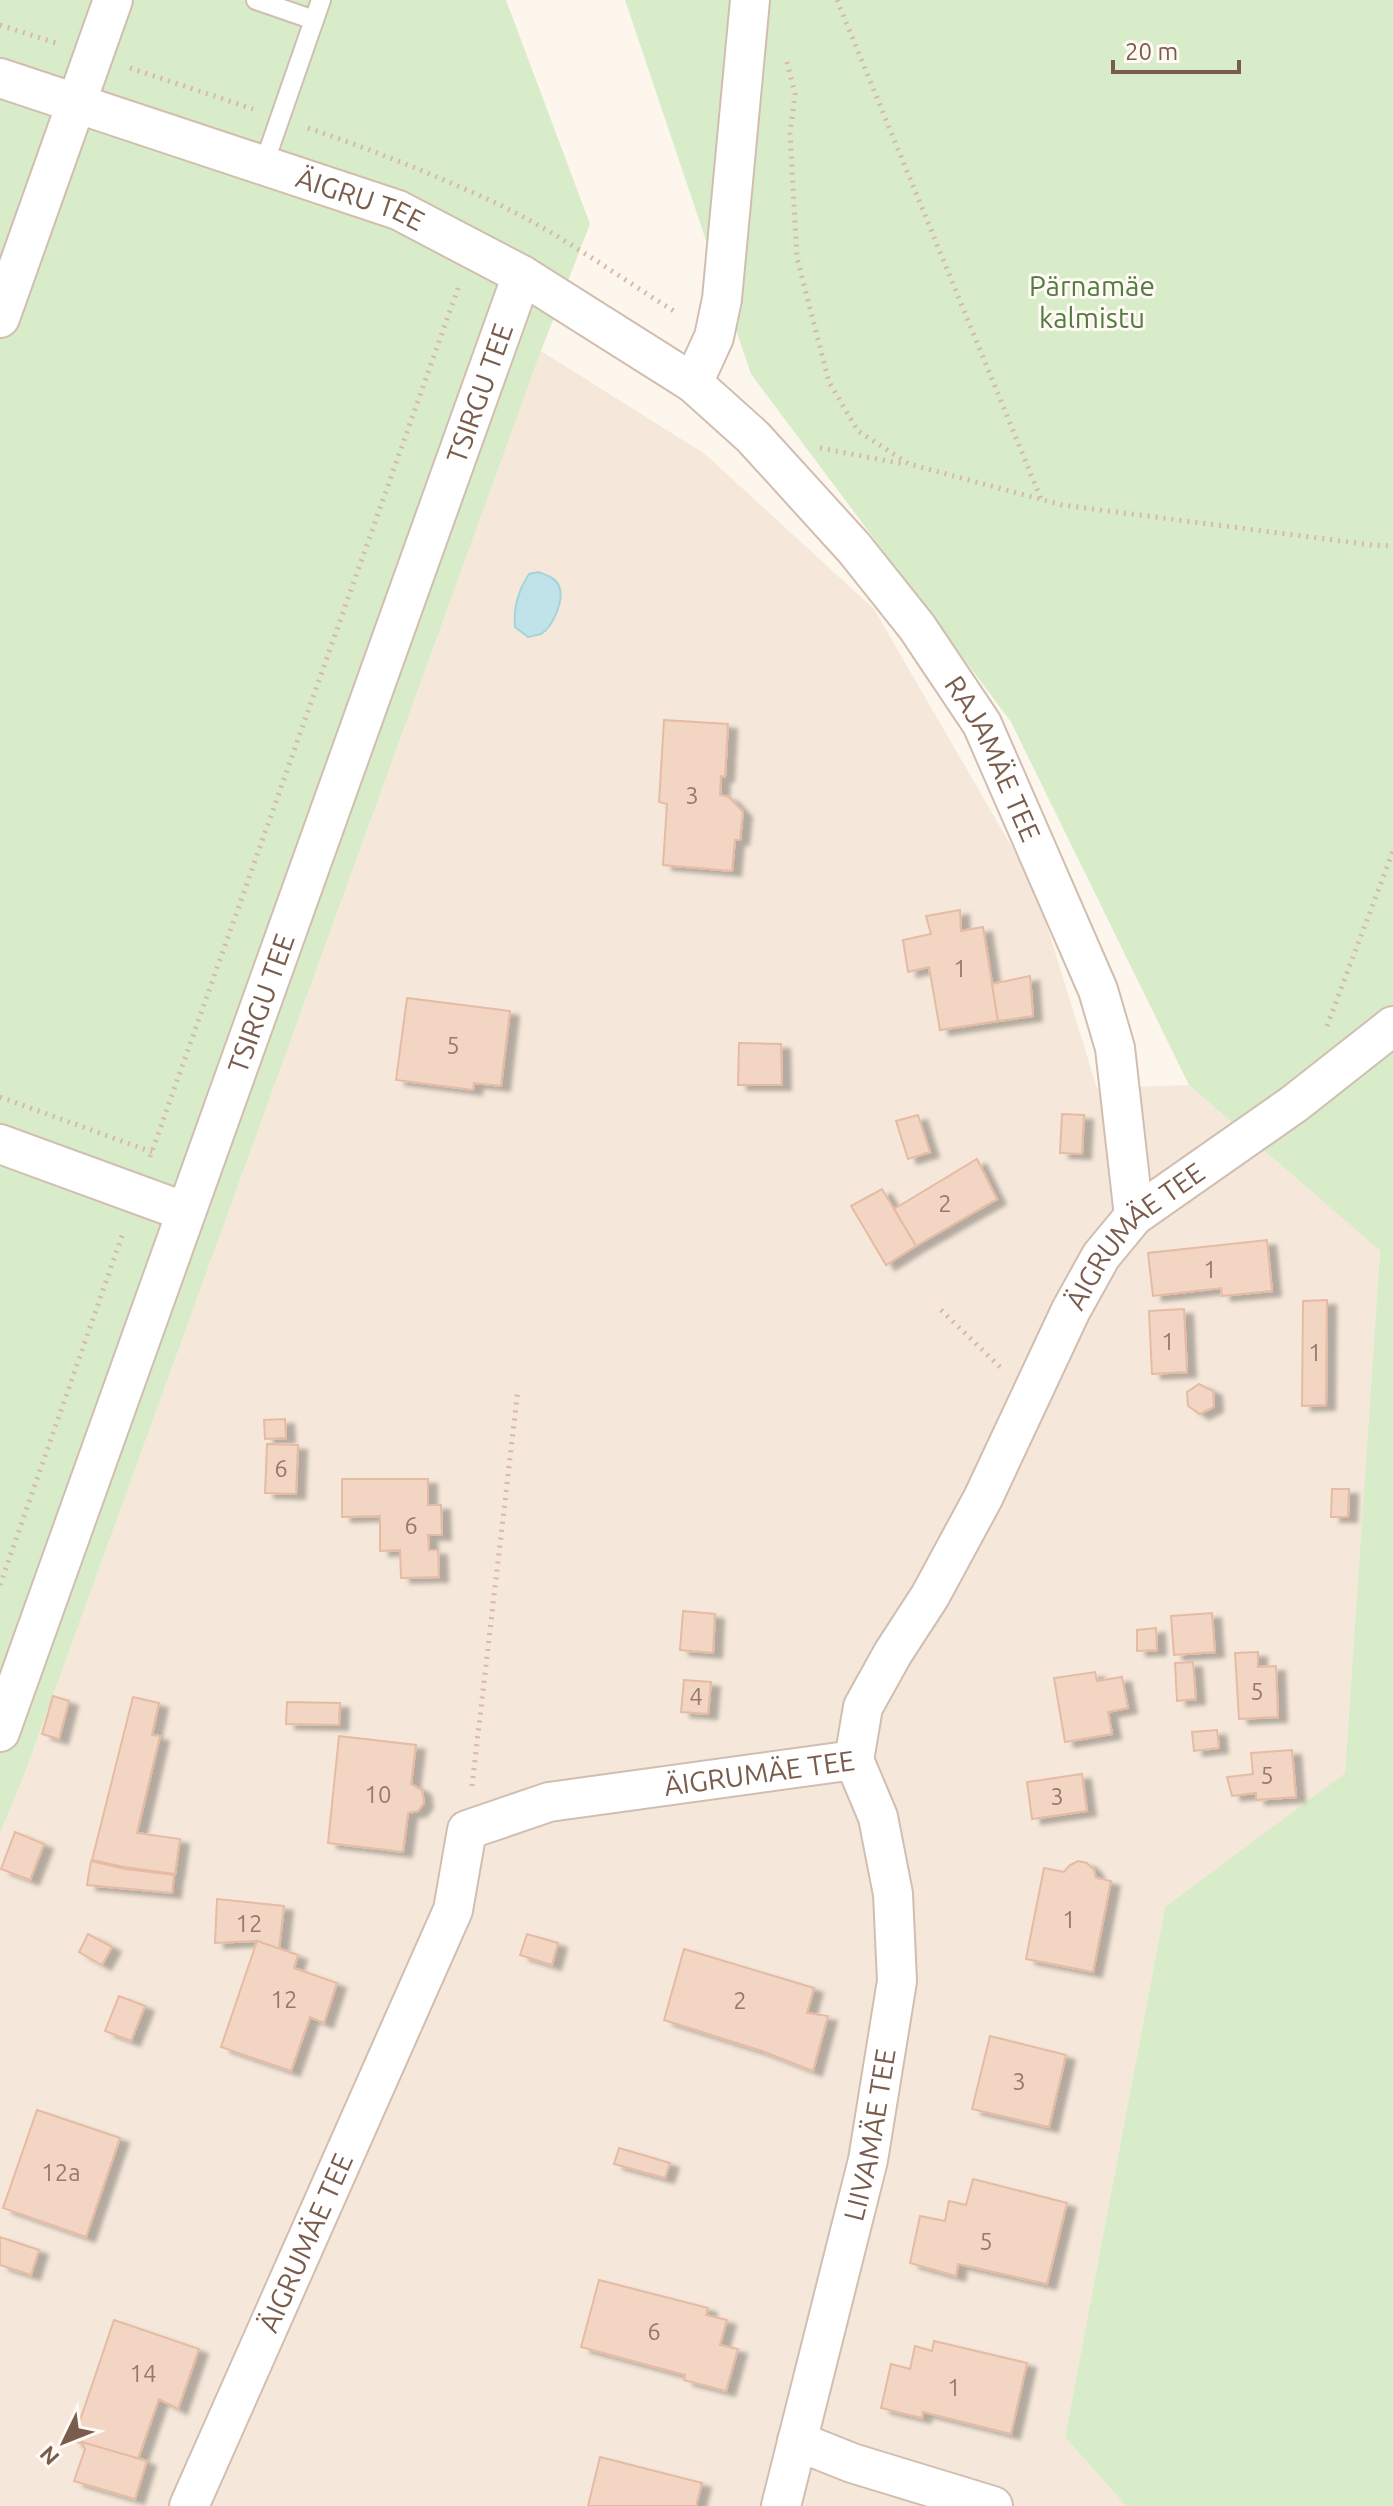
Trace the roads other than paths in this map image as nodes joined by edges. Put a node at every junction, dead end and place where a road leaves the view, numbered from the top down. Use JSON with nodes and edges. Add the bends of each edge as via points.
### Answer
{"nodes":[{"id":1,"x":113,"y":0,"type":"edge"},
{"id":2,"x":256,"y":0,"type":"edge"},
{"id":3,"x":321,"y":0,"type":"edge"},
{"id":4,"x":750,"y":0,"type":"edge"},
{"id":5,"x":314,"y":20,"type":"junction"},
{"id":6,"x":0,"y":78,"type":"edge"},
{"id":7,"x":77,"y":105,"type":"junction"},
{"id":8,"x":264,"y":164,"type":"junction"},
{"id":9,"x":522,"y":275,"type":"junction"},
{"id":10,"x":0,"y":318,"type":"edge"},
{"id":11,"x":693,"y":383,"type":"junction"},
{"id":12,"x":1393,"y":1026,"type":"edge"},
{"id":13,"x":0,"y":1144,"type":"edge"},
{"id":14,"x":186,"y":1212,"type":"junction"},
{"id":15,"x":1134,"y":1216,"type":"junction"},
{"id":16,"x":0,"y":1732,"type":"edge"},
{"id":17,"x":854,"y":1760,"type":"junction"},
{"id":18,"x":797,"y":2441,"type":"junction"},
{"id":19,"x":189,"y":2506,"type":"edge"},
{"id":20,"x":781,"y":2506,"type":"edge"},
{"id":21,"x":993,"y":2506,"type":"edge"}],
"edges":[{"from":1,"to":7,"type":"street"},
{"from":2,"to":5,"type":"lane"},
{"from":3,"to":5,"type":"lane"},
{"from":4,"to":11,"type":"street","via":[[722,299],[714,337]]},
{"from":5,"to":8,"type":"lane"},
{"from":6,"to":7,"type":"street","name":"ÄIGRU TEE"},
{"from":7,"to":8,"type":"street","name":"ÄIGRU TEE"},
{"from":7,"to":10,"type":"street"},
{"from":8,"to":9,"type":"street","name":"ÄIGRU TEE","via":[[398,210]]},
{"from":9,"to":11,"type":"street","name":"ÄIGRU TEE"},
{"from":9,"to":14,"type":"street","name":"TSIRGU TEE"},
{"from":11,"to":15,"type":"street","name":"RAJAMÄE TEE","via":[[753,437],[854,548],[917,627],[982,724],[1098,990],[1115,1048]]},
{"from":12,"to":15,"type":"street","name":"ÄIGRUMÄE TEE","via":[[1294,1104]]},
{"from":13,"to":14,"type":"street"},
{"from":14,"to":16,"type":"street","name":"TSIRGU TEE"},
{"from":15,"to":17,"type":"street","name":"ÄIGRUMÄE TEE","via":[[1101,1256],[1071,1310],[983,1498],[863,1707]]},
{"from":17,"to":18,"type":"street","name":"LIIVAMÄE TEE","via":[[878,1817],[893,1894],[897,1981],[868,2160]]},
{"from":17,"to":19,"type":"street","name":"ÄIGRUMÄE TEE","via":[[549,1802],[467,1830],[453,1910]]},
{"from":18,"to":20,"type":"street","name":"LIIVAMÄE TEE"},
{"from":18,"to":21,"type":"street"}]}
